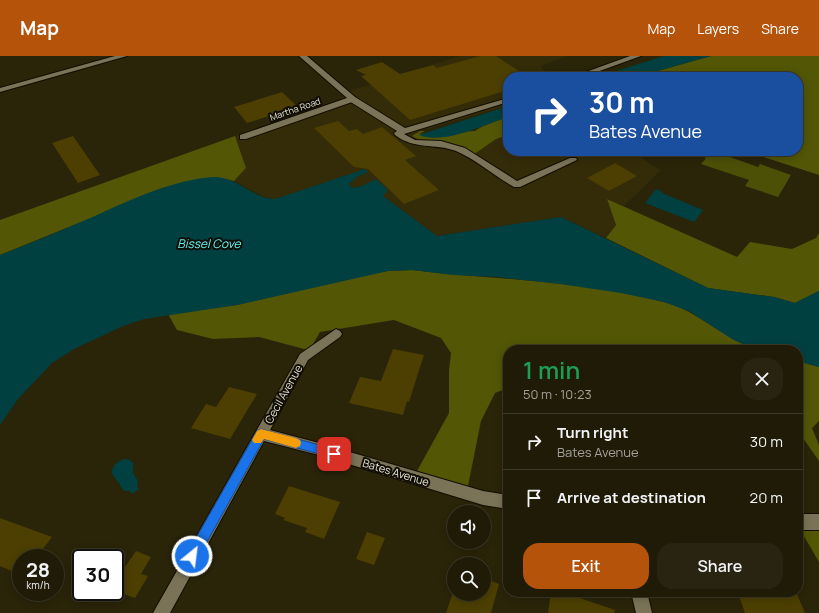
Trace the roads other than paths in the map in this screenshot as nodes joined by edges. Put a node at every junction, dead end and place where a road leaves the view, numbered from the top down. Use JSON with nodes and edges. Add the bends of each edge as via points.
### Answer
{"nodes":[{"id":1,"x":89,"y":56,"type":"edge"},
{"id":2,"x":123,"y":56,"type":"edge"},
{"id":3,"x":303,"y":56,"type":"edge"},
{"id":4,"x":637,"y":56,"type":"edge"},
{"id":5,"x":96,"y":64,"type":"junction"},
{"id":6,"x":591,"y":72,"type":"edge"},
{"id":7,"x":0,"y":90,"type":"edge"},
{"id":8,"x":352,"y":99,"type":"junction"},
{"id":9,"x":503,"y":101,"type":"edge"},
{"id":10,"x":403,"y":131,"type":"junction"},
{"id":11,"x":243,"y":137,"type":"dead end"},
{"id":12,"x":573,"y":160,"type":"dead end"},
{"id":13,"x":336,"y":334,"type":"dead end"},
{"id":14,"x":261,"y":434,"type":"junction"},
{"id":15,"x":503,"y":501,"type":"edge"},
{"id":16,"x":803,"y":522,"type":"edge"},
{"id":17,"x":819,"y":522,"type":"edge"},
{"id":18,"x":640,"y":597,"type":"edge"},
{"id":19,"x":161,"y":613,"type":"edge"},
{"id":20,"x":644,"y":613,"type":"edge"}],
"edges":[{"from":1,"to":5,"type":"street"},
{"from":2,"to":5,"type":"street"},
{"from":3,"to":8,"type":"street"},
{"from":4,"to":6,"type":"street"},
{"from":5,"to":7,"type":"street"},
{"from":8,"to":10,"type":"street"},
{"from":8,"to":11,"type":"street","name":"Martha Road"},
{"from":9,"to":10,"type":"street"},
{"from":10,"to":12,"type":"street","via":[[398,133],[408,142],[441,144],[472,155],[517,185]]},
{"from":13,"to":14,"type":"street","name":"Cecil Avenue","via":[[304,357]]},
{"from":14,"to":15,"type":"street","name":"Bates Avenue","via":[[483,498]]},
{"from":14,"to":19,"type":"street","name":"Cecil Avenue"},
{"from":16,"to":17,"type":"street"},
{"from":18,"to":20,"type":"street"}]}
